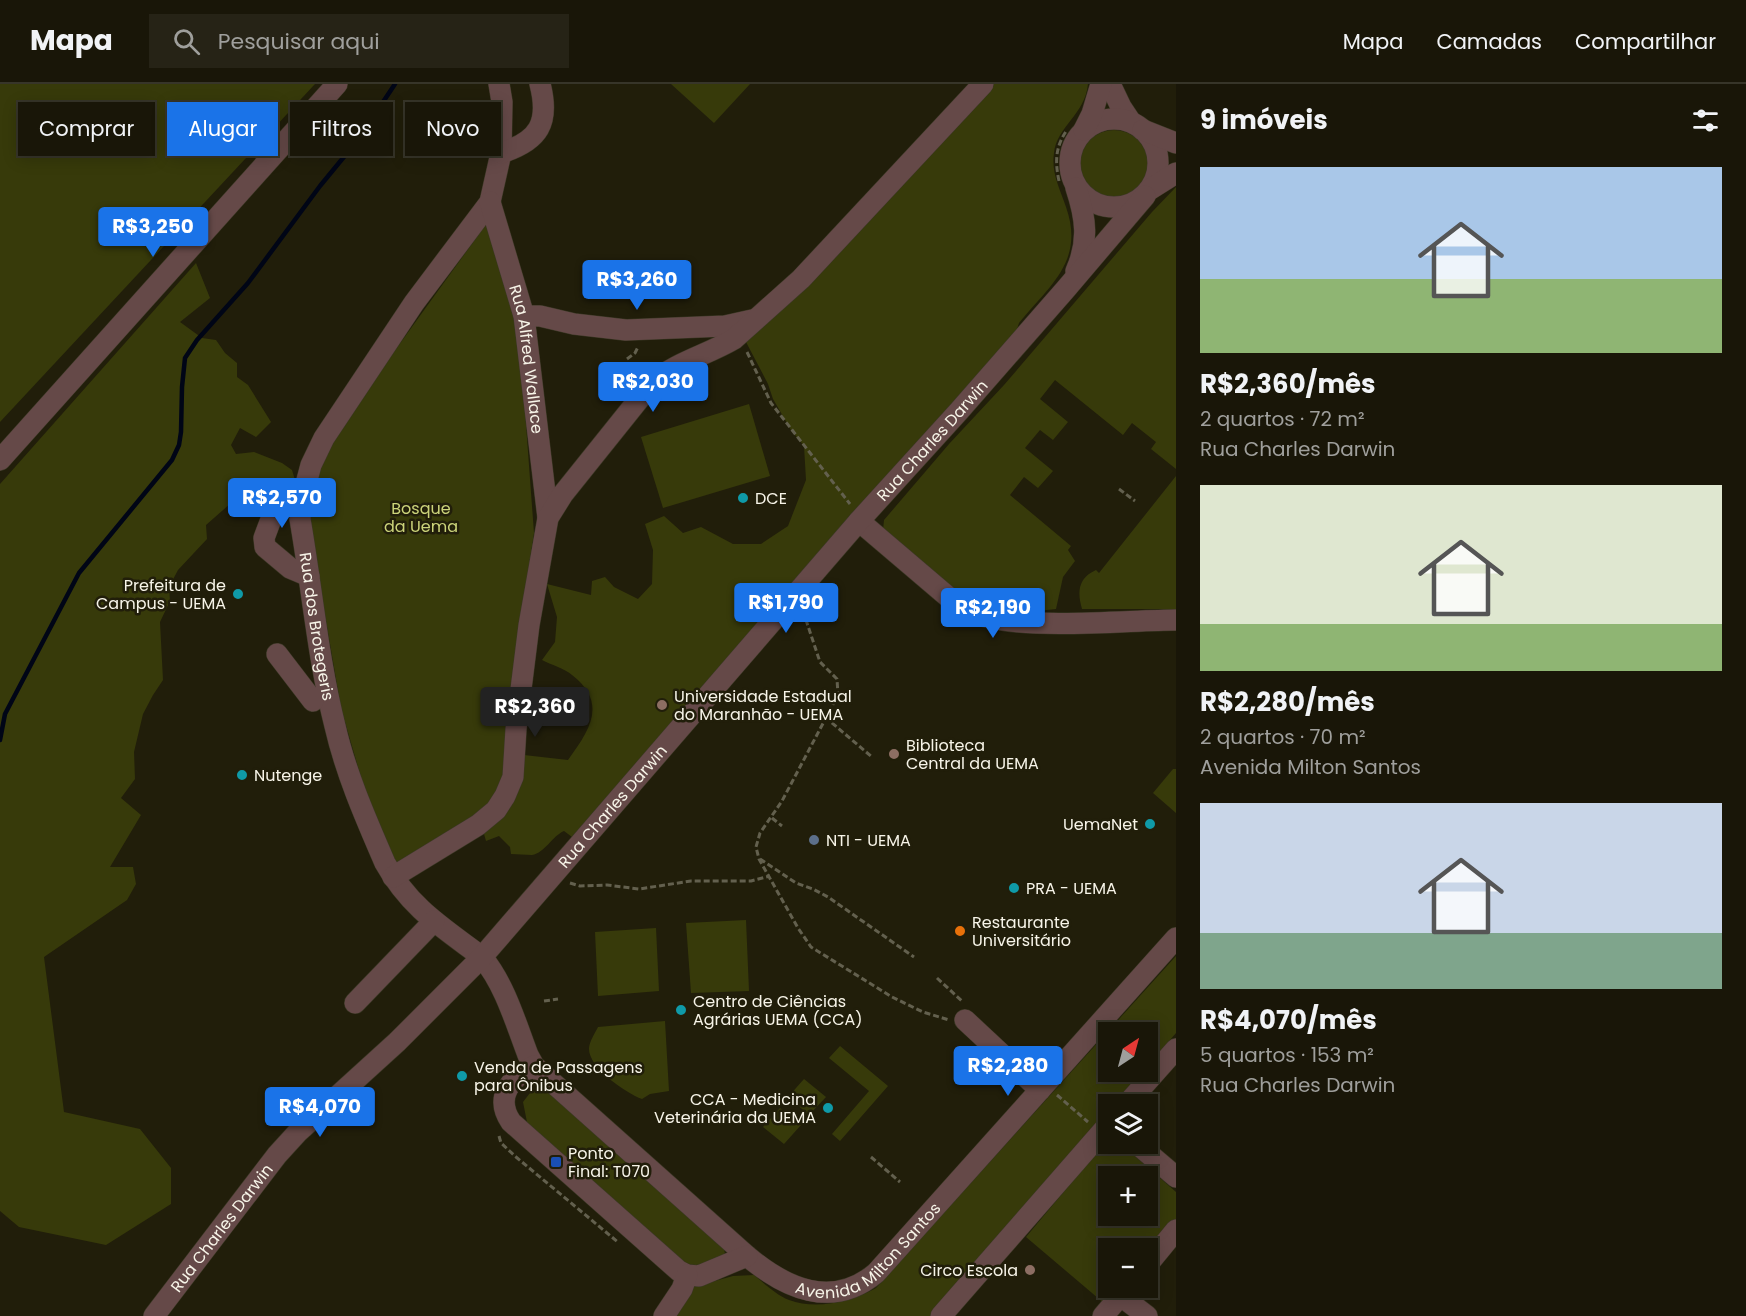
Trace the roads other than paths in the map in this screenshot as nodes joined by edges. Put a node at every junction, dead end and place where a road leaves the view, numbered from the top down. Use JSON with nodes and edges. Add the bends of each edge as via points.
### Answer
{"nodes":[{"id":1,"x":337,"y":84,"type":"edge"},
{"id":2,"x":499,"y":84,"type":"edge"},
{"id":3,"x":540,"y":84,"type":"edge"},
{"id":4,"x":983,"y":84,"type":"edge"},
{"id":5,"x":1101,"y":84,"type":"edge"},
{"id":6,"x":1110,"y":84,"type":"edge"},
{"id":7,"x":1136,"y":126,"type":"junction"},
{"id":8,"x":1076,"y":129,"type":"junction"},
{"id":9,"x":1176,"y":143,"type":"edge"},
{"id":10,"x":501,"y":153,"type":"joint"},
{"id":11,"x":500,"y":156,"type":"edge"},
{"id":12,"x":1176,"y":173,"type":"edge"},
{"id":13,"x":1068,"y":185,"type":"junction"},
{"id":14,"x":1147,"y":193,"type":"junction"},
{"id":15,"x":490,"y":202,"type":"junction"},
{"id":16,"x":1065,"y":290,"type":"junction"},
{"id":17,"x":524,"y":316,"type":"junction"},
{"id":18,"x":758,"y":317,"type":"junction"},
{"id":19,"x":0,"y":460,"type":"edge"},
{"id":20,"x":273,"y":514,"type":"dead end"},
{"id":21,"x":856,"y":515,"type":"junction"},
{"id":22,"x":548,"y":518,"type":"junction"},
{"id":23,"x":309,"y":576,"type":"junction"},
{"id":24,"x":1176,"y":620,"type":"edge"},
{"id":25,"x":277,"y":654,"type":"dead end"},
{"id":26,"x":314,"y":701,"type":"dead end"},
{"id":27,"x":393,"y":877,"type":"junction"},
{"id":28,"x":434,"y":921,"type":"junction"},
{"id":29,"x":1176,"y":938,"type":"edge"},
{"id":30,"x":482,"y":957,"type":"junction"},
{"id":31,"x":355,"y":1002,"type":"dead end"},
{"id":32,"x":965,"y":1020,"type":"road end"},
{"id":33,"x":1176,"y":1049,"type":"edge"},
{"id":34,"x":534,"y":1066,"type":"junction"},
{"id":35,"x":1042,"y":1087,"type":"junction"},
{"id":36,"x":1136,"y":1094,"type":"edge"},
{"id":37,"x":1098,"y":1137,"type":"edge"},
{"id":38,"x":1149,"y":1154,"type":"edge"},
{"id":39,"x":1176,"y":1177,"type":"edge"},
{"id":40,"x":1176,"y":1230,"type":"edge"},
{"id":41,"x":1158,"y":1252,"type":"edge"},
{"id":42,"x":747,"y":1256,"type":"junction"},
{"id":43,"x":687,"y":1275,"type":"junction"},
{"id":44,"x":1118,"y":1298,"type":"edge"},
{"id":45,"x":1130,"y":1298,"type":"edge"},
{"id":46,"x":154,"y":1316,"type":"edge"},
{"id":47,"x":664,"y":1316,"type":"edge"},
{"id":48,"x":941,"y":1316,"type":"edge"},
{"id":49,"x":1103,"y":1316,"type":"edge"},
{"id":50,"x":1147,"y":1316,"type":"edge"}],
"edges":[{"from":1,"to":19,"type":"street"},
{"from":2,"to":10,"type":"street","name":"Rua dos Brotegeris"},
{"from":3,"to":10,"type":"street","via":[[543,121],[521,147]]},
{"from":4,"to":18,"type":"street","via":[[801,279]]},
{"from":5,"to":8,"type":"street","via":[[1092,114]]},
{"from":6,"to":7,"type":"street","via":[[1121,108]]},
{"from":7,"to":8,"type":"street","via":[[1106,119]]},
{"from":7,"to":9,"type":"street"},
{"from":7,"to":14,"type":"street","via":[[1156,151],[1156,178]]},
{"from":8,"to":13,"type":"street","via":[[1069,156]]},
{"from":11,"to":15,"type":"street","name":"Rua dos Brotegeris"},
{"from":12,"to":14,"type":"street"},
{"from":13,"to":14,"type":"street","via":[[1107,208],[1133,204]]},
{"from":13,"to":16,"type":"street","name":"Rua Charles Darwin","via":[[1082,206],[1086,235],[1083,254]]},
{"from":14,"to":16,"type":"street","name":"Rua Charles Darwin"},
{"from":15,"to":17,"type":"street","name":"Rua Alfred Wallace"},
{"from":15,"to":23,"type":"street","name":"Rua dos Brotegeris","via":[[414,303],[336,419],[311,465],[300,519]]},
{"from":16,"to":21,"type":"street","name":"Rua Charles Darwin","via":[[959,411]]},
{"from":17,"to":18,"type":"street","via":[[626,330],[725,326]]},
{"from":17,"to":22,"type":"street","name":"Rua Alfred Wallace"},
{"from":18,"to":22,"type":"street","via":[[734,339],[686,361],[652,383]]},
{"from":20,"to":23,"type":"street","via":[[264,538],[265,547],[290,568]]},
{"from":21,"to":24,"type":"street","via":[[951,601],[979,616],[1056,623]]},
{"from":21,"to":30,"type":"street","name":"Rua Charles Darwin"},
{"from":22,"to":27,"type":"street","via":[[529,625],[513,777],[508,789],[483,822]]},
{"from":23,"to":27,"type":"street","name":"Rua dos Brotegeris","via":[[341,750]]},
{"from":25,"to":26,"type":"street"},
{"from":27,"to":28,"type":"street","name":"Rua dos Brotegeris","via":[[416,907]]},
{"from":28,"to":30,"type":"street","name":"Rua dos Brotegeris"},
{"from":28,"to":31,"type":"street"},
{"from":29,"to":35,"type":"street","name":"Avenida Milton Santos"},
{"from":30,"to":34,"type":"street","name":"Avenida Milton Santos","via":[[498,980]]},
{"from":30,"to":46,"type":"street","name":"Rua Charles Darwin","via":[[397,1042],[298,1132]]},
{"from":32,"to":35,"type":"street"},
{"from":33,"to":36,"type":"street"},
{"from":34,"to":42,"type":"street","name":"Avenida Milton Santos"},
{"from":34,"to":43,"type":"street","via":[[508,1087],[505,1107],[511,1122]]},
{"from":35,"to":42,"type":"street","name":"Avenida Milton Santos","via":[[865,1282],[844,1291],[798,1288],[771,1276]]},
{"from":37,"to":48,"type":"street"},
{"from":38,"to":39,"type":"street"},
{"from":40,"to":41,"type":"street"},
{"from":42,"to":43,"type":"street","via":[[699,1276]]},
{"from":43,"to":47,"type":"street"},
{"from":44,"to":49,"type":"street"},
{"from":45,"to":50,"type":"street"}]}
